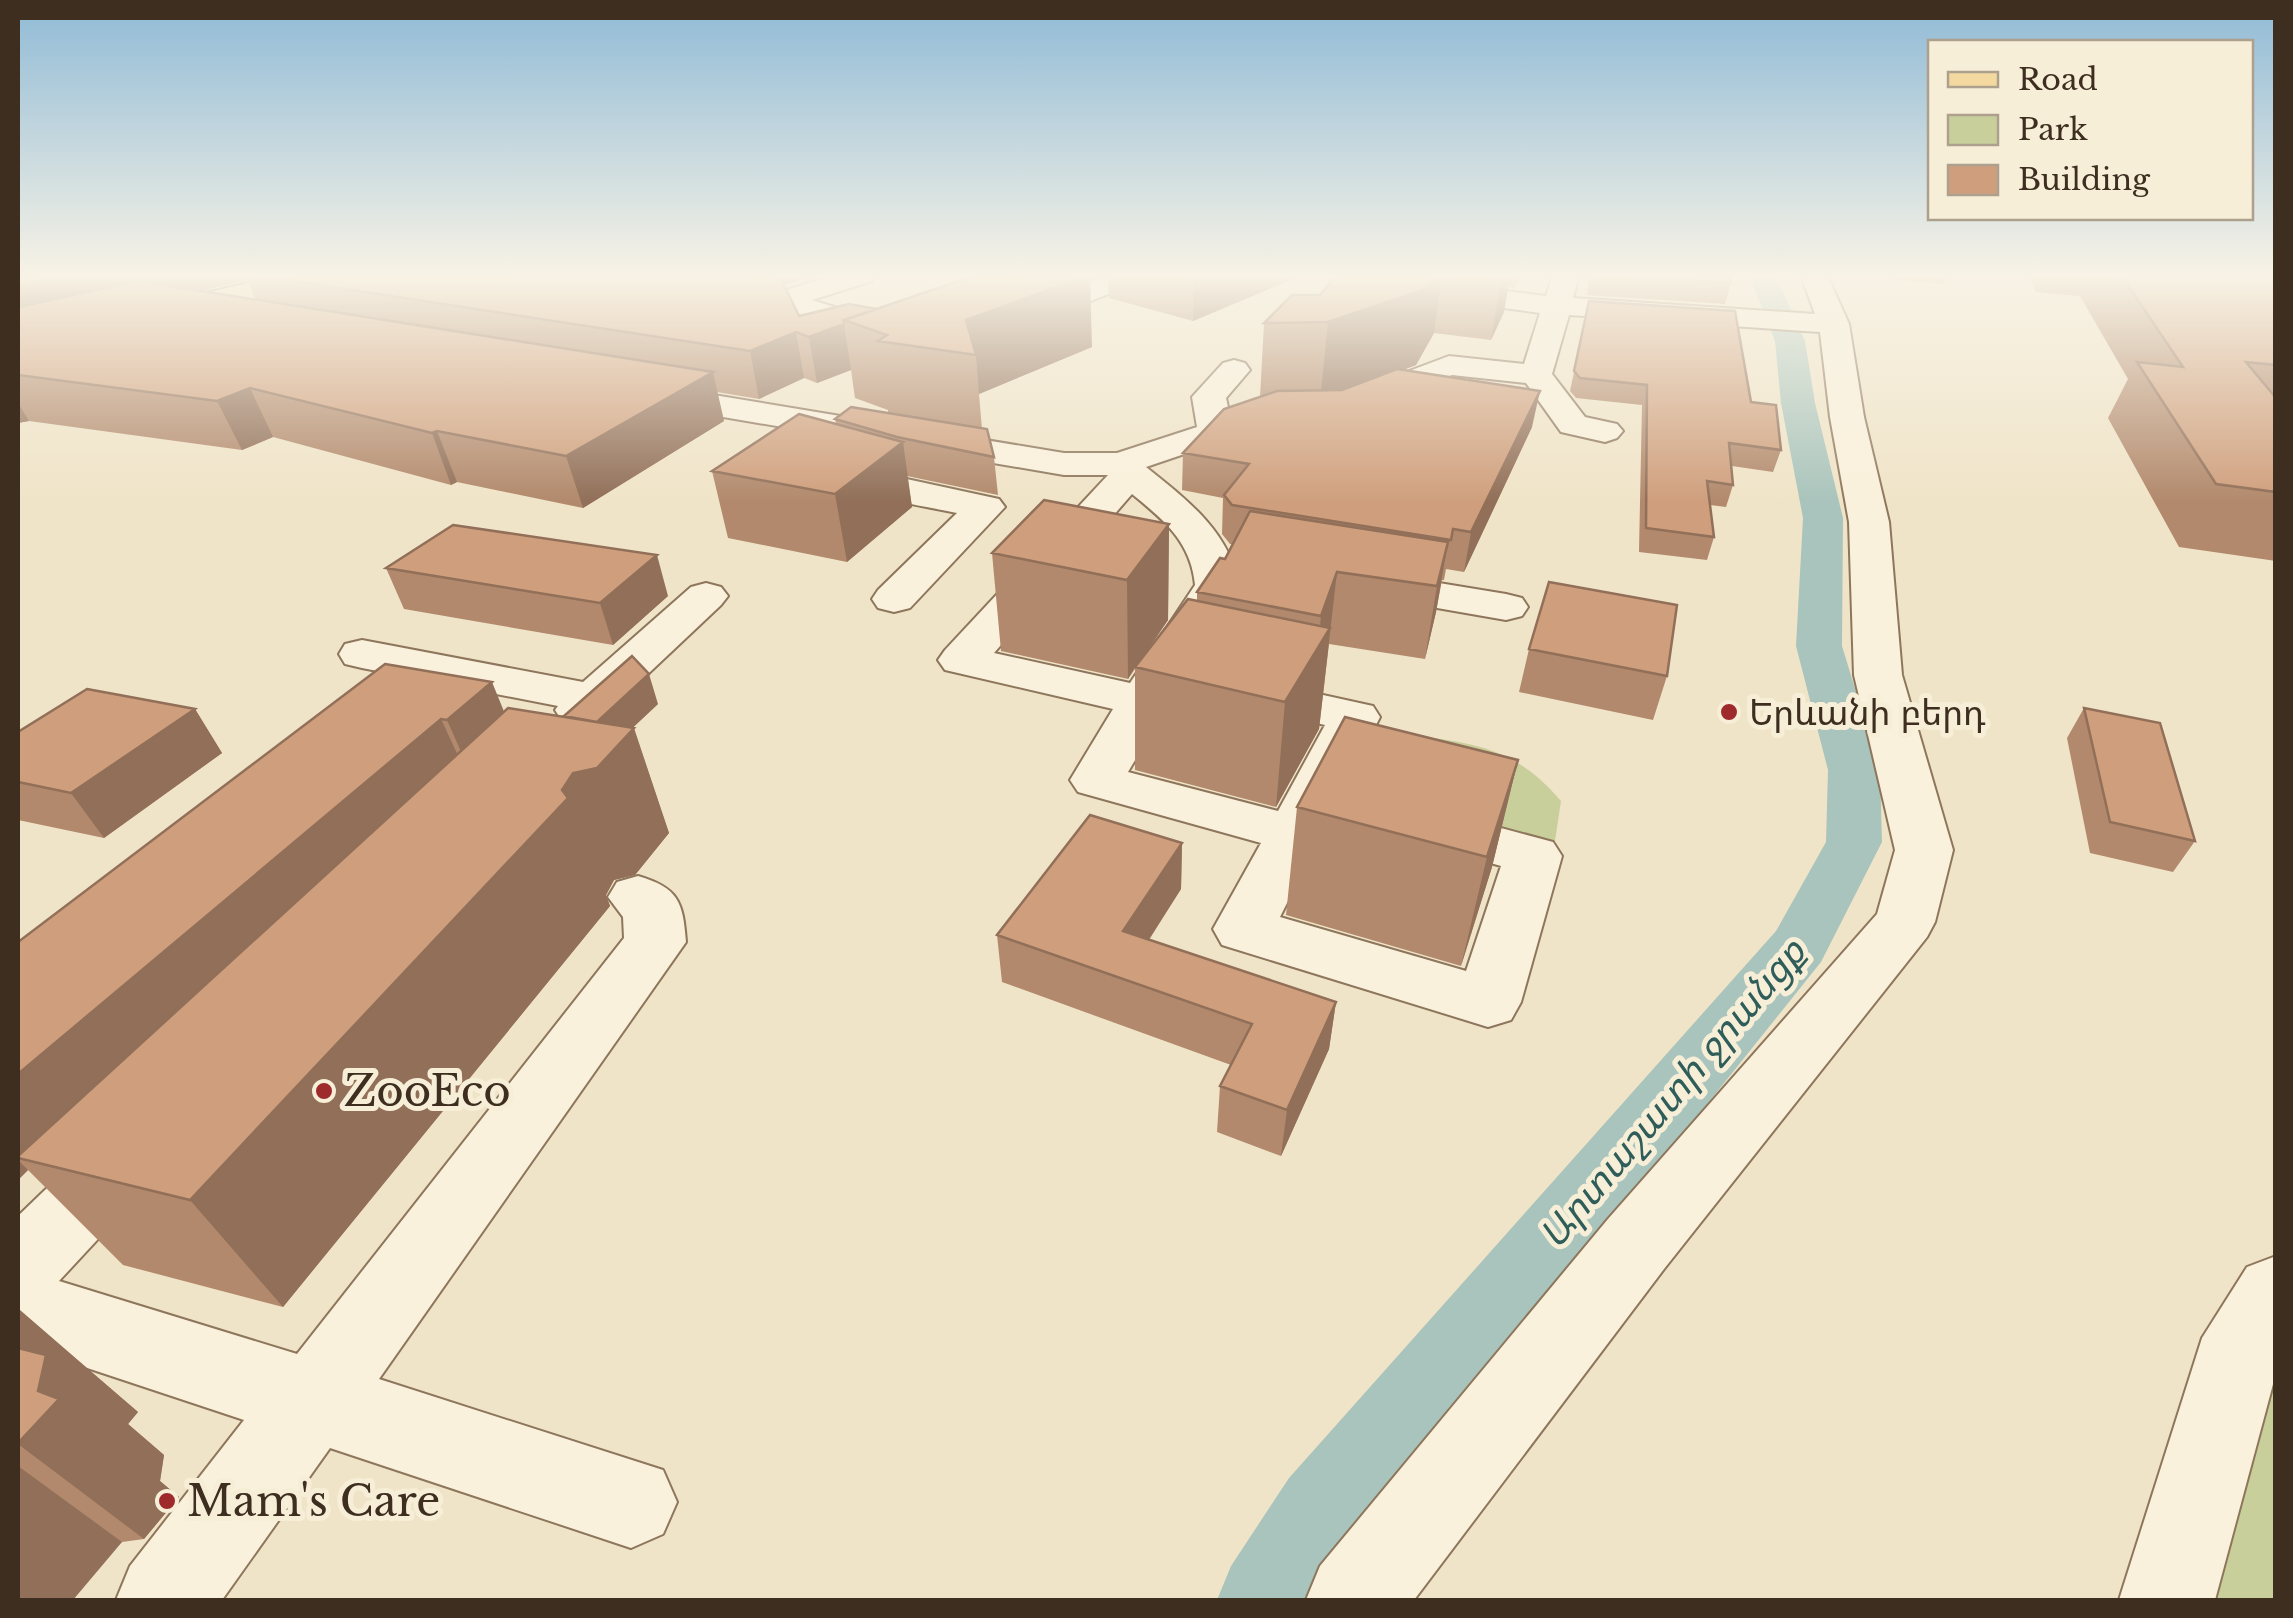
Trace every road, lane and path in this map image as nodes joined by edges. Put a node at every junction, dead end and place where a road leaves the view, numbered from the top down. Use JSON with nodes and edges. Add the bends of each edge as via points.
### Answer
{"nodes":[{"id":1,"x":1543,"y":351,"type":"edge"},
{"id":2,"x":1831,"y":351,"type":"edge"},
{"id":3,"x":1234,"y":370,"type":"dead end"},
{"id":4,"x":1357,"y":370,"type":"edge"},
{"id":5,"x":1536,"y":375,"type":"junction"},
{"id":6,"x":1415,"y":379,"type":"junction"},
{"id":7,"x":610,"y":388,"type":"edge"},
{"id":8,"x":762,"y":414,"type":"junction"},
{"id":9,"x":1605,"y":431,"type":"dead end"},
{"id":10,"x":1216,"y":433,"type":"junction"},
{"id":11,"x":1125,"y":469,"type":"junction"},
{"id":12,"x":1321,"y":577,"type":"edge"},
{"id":13,"x":706,"y":596,"type":"dead end"},
{"id":14,"x":894,"y":599,"type":"dead end"},
{"id":15,"x":1506,"y":608,"type":"dead end"},
{"id":16,"x":362,"y":654,"type":"dead end"},
{"id":17,"x":1151,"y":688,"type":"junction"},
{"id":18,"x":592,"y":698,"type":"junction"},
{"id":19,"x":549,"y":738,"type":"edge"},
{"id":20,"x":638,"y":897,"type":"dead end"},
{"id":21,"x":161,"y":1123,"type":"edge"},
{"id":22,"x":18,"y":1269,"type":"edge"},
{"id":23,"x":2276,"y":1294,"type":"edge"},
{"id":24,"x":18,"y":1307,"type":"edge"},
{"id":25,"x":312,"y":1401,"type":"junction"},
{"id":26,"x":631,"y":1502,"type":"dead end"},
{"id":27,"x":164,"y":1600,"type":"edge"},
{"id":28,"x":1354,"y":1600,"type":"edge"},
{"id":29,"x":2167,"y":1600,"type":"edge"}],
"edges":[{"from":1,"to":5,"type":"street"},
{"from":2,"to":28,"type":"street","via":[[1870,522],[1878,675],[1924,850],[1905,922],[1636,1244]]},
{"from":3,"to":10,"type":"street","via":[[1209,397]]},
{"from":4,"to":6,"type":"street"},
{"from":5,"to":6,"type":"street","via":[[1448,365]]},
{"from":5,"to":9,"type":"street","via":[[1573,425]]},
{"from":6,"to":10,"type":"street","via":[[1316,414],[1271,413]]},
{"from":7,"to":8,"type":"street"},
{"from":8,"to":11,"type":"street"},
{"from":8,"to":14,"type":"street","via":[[730,435],[893,488],[985,507]]},
{"from":10,"to":11,"type":"street"},
{"from":11,"to":17,"type":"street","via":[[1228,561],[1217,570],[1216,586],[1183,606]]},
{"from":11,"to":17,"type":"street","via":[[1059,580],[962,660]]},
{"from":12,"to":15,"type":"street"},
{"from":13,"to":18,"type":"street"},
{"from":16,"to":18,"type":"street"},
{"from":17,"to":17,"type":"street","via":[[1097,780],[1306,815],[1355,717]]},
{"from":18,"to":19,"type":"street"},
{"from":20,"to":25,"type":"street","via":[[653,908],[655,942]]},
{"from":21,"to":22,"type":"street"},
{"from":23,"to":29,"type":"street","via":[[2232,1368]]},
{"from":24,"to":25,"type":"street"},
{"from":25,"to":26,"type":"street"},
{"from":25,"to":27,"type":"street"}]}
